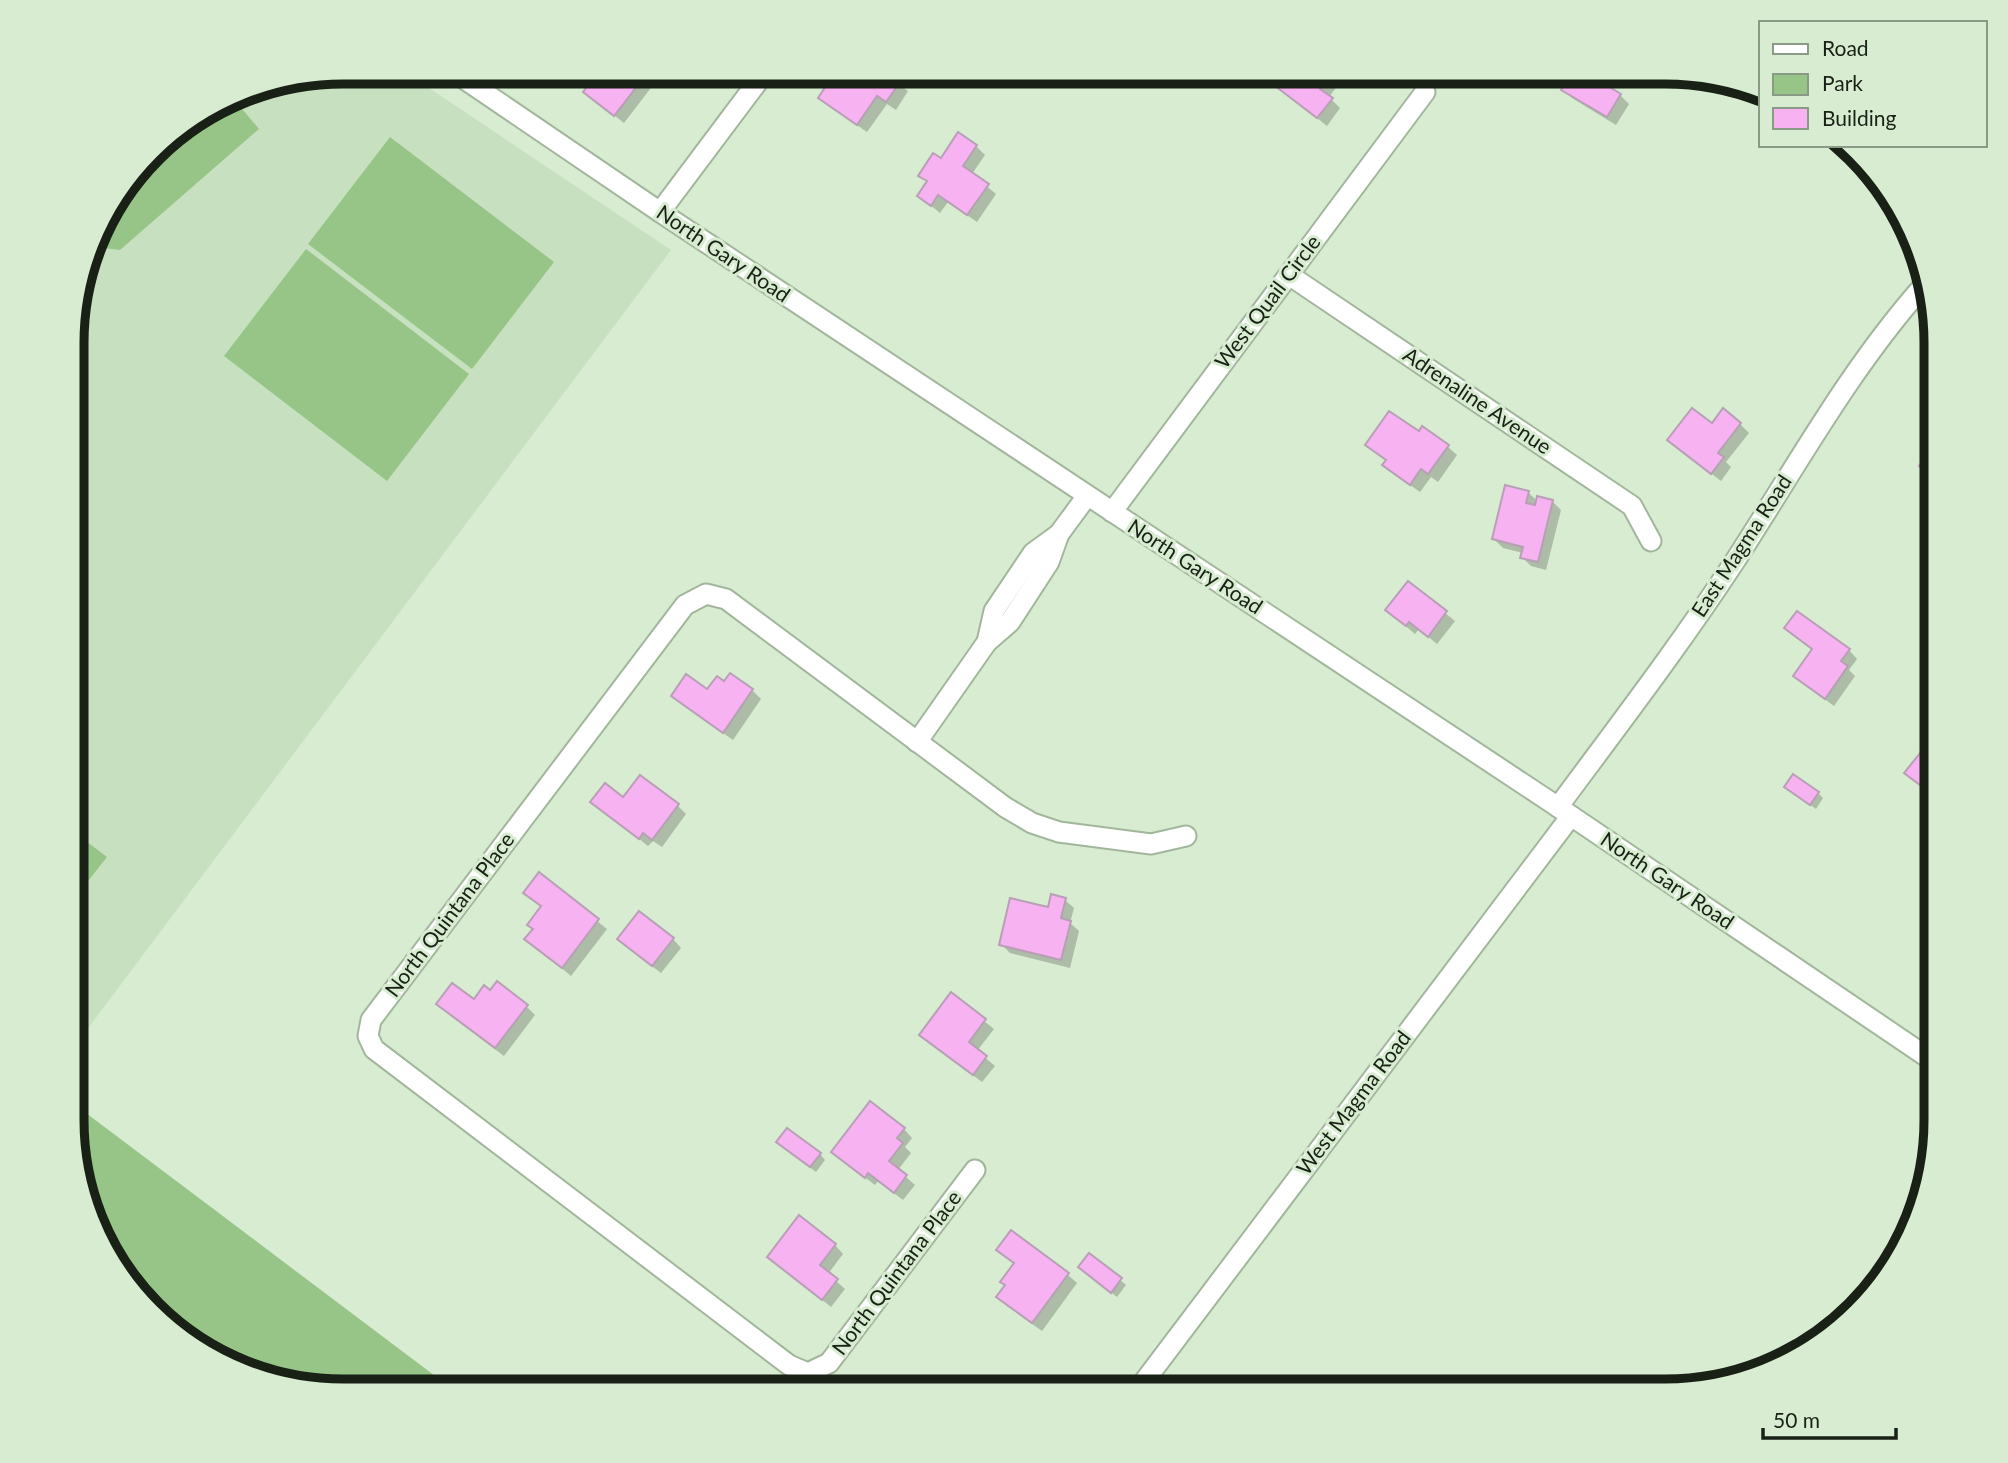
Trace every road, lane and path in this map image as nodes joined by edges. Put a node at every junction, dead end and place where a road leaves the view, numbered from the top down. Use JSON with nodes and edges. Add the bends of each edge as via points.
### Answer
{"nodes":[{"id":1,"x":472,"y":84,"type":"edge"},
{"id":2,"x":756,"y":84,"type":"edge"},
{"id":3,"x":1425,"y":92,"type":"dead end"},
{"id":4,"x":660,"y":212,"type":"junction"},
{"id":5,"x":1289,"y":275,"type":"junction"},
{"id":6,"x":1919,"y":292,"type":"edge"},
{"id":7,"x":1087,"y":496,"type":"junction"},
{"id":8,"x":1112,"y":512,"type":"junction"},
{"id":9,"x":1651,"y":541,"type":"dead end"},
{"id":10,"x":916,"y":742,"type":"junction"},
{"id":11,"x":1564,"y":812,"type":"junction"},
{"id":12,"x":1186,"y":836,"type":"dead end"},
{"id":13,"x":1924,"y":1055,"type":"edge"},
{"id":14,"x":975,"y":1170,"type":"dead end"},
{"id":15,"x":1146,"y":1379,"type":"edge"}],
"edges":[{"from":1,"to":4,"type":"street","name":"North Gary Road"},
{"from":2,"to":4,"type":"street"},
{"from":3,"to":5,"type":"street","name":"West Quail Circle"},
{"from":4,"to":7,"type":"street","name":"North Gary Road"},
{"from":5,"to":8,"type":"street","name":"West Quail Circle"},
{"from":5,"to":9,"type":"street","name":"Adrenaline Avenue","via":[[1632,506]]},
{"from":6,"to":11,"type":"street","name":"East Magma Road","via":[[1818,427],[1735,561]]},
{"from":7,"to":8,"type":"street","name":"North Gary Road"},
{"from":7,"to":10,"type":"street","via":[[1059,534],[1049,562],[1010,622],[987,642]]},
{"from":8,"to":11,"type":"street","name":"North Gary Road"},
{"from":10,"to":12,"type":"street","name":"North Quintana Place","via":[[1032,823],[1059,832],[1151,844]]},
{"from":10,"to":14,"type":"street","name":"North Quintana Place","via":[[726,599],[706,594],[685,605],[371,1020],[368,1036],[374,1049],[789,1365],[808,1373],[829,1363]]},
{"from":11,"to":13,"type":"street","name":"North Gary Road"},
{"from":11,"to":15,"type":"street","name":"West Magma Road"}]}
